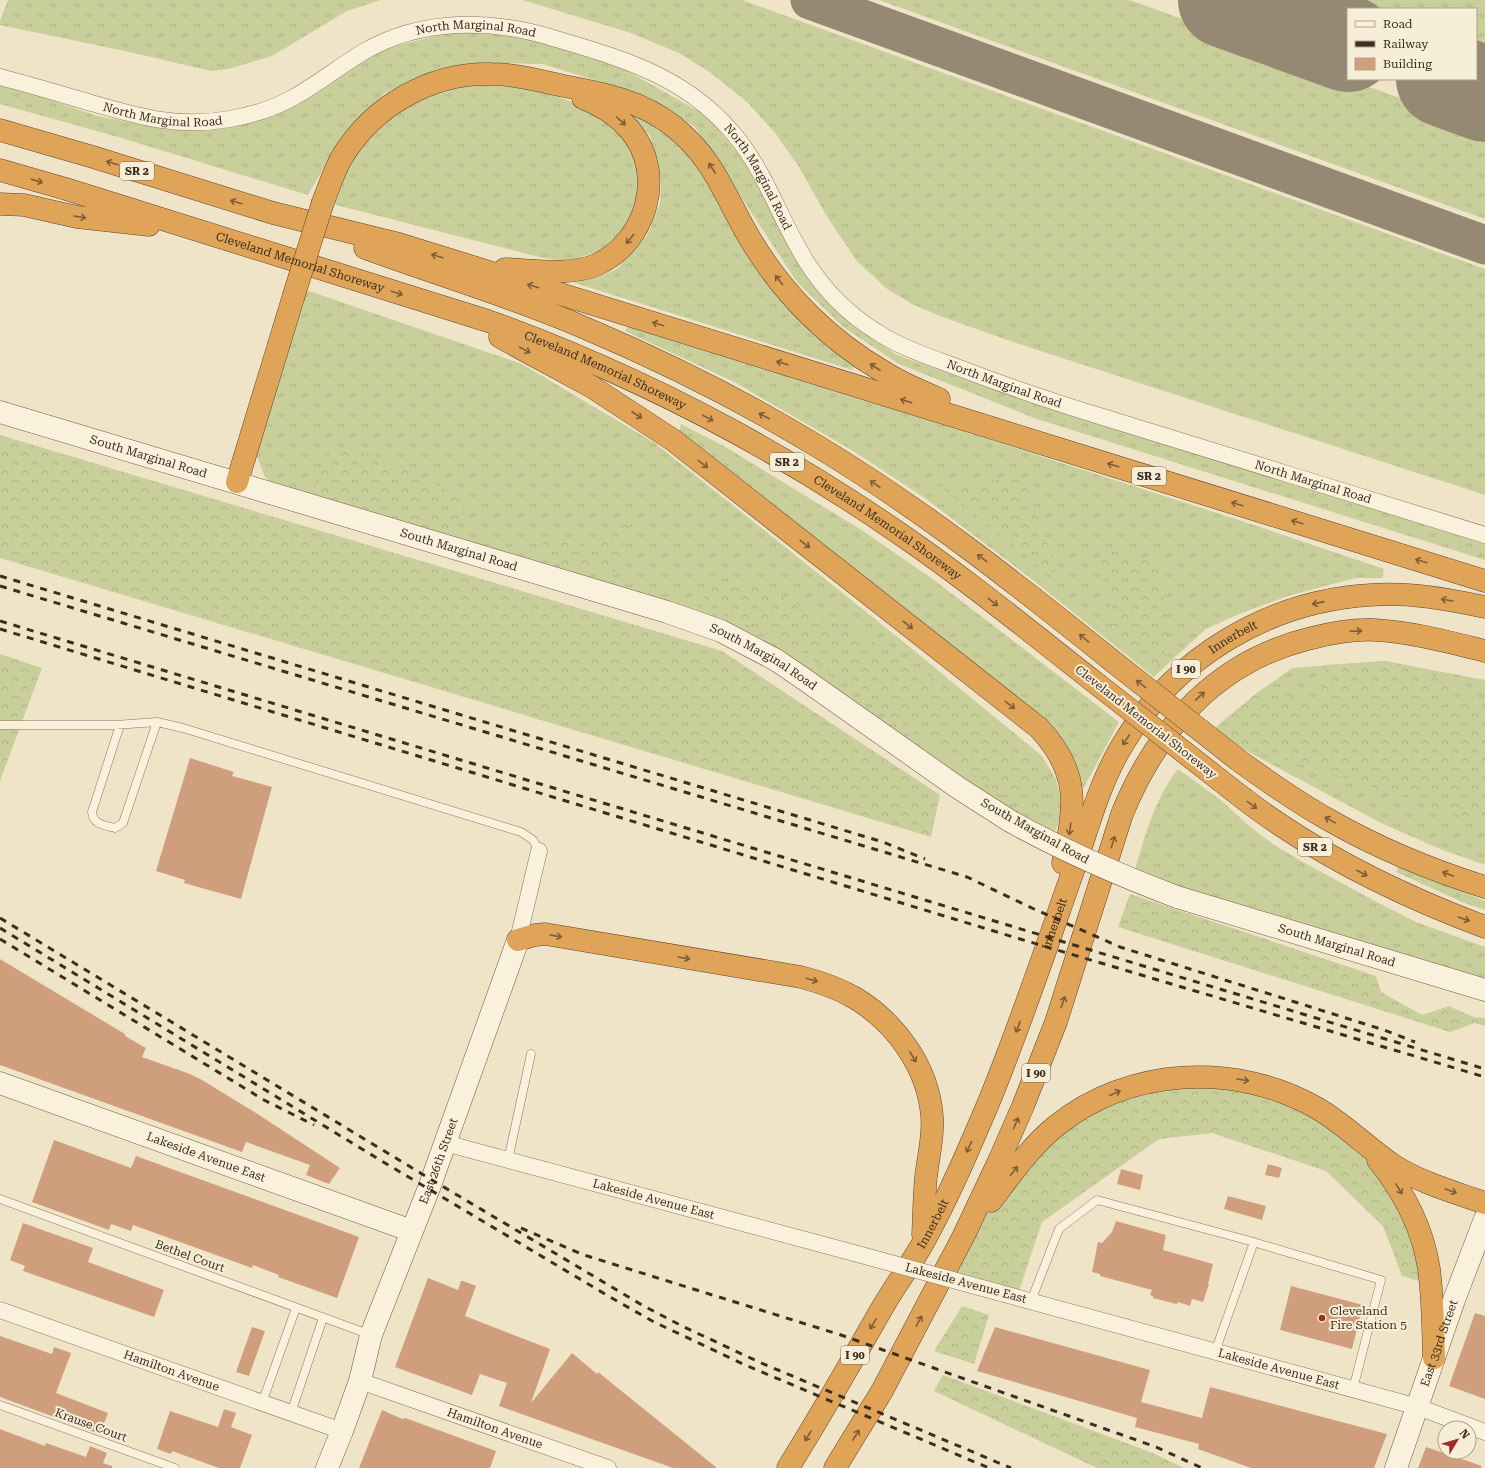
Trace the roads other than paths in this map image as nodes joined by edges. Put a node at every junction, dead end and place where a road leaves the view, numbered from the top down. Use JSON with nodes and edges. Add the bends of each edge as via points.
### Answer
{"nodes":[{"id":1,"x":0,"y":77,"type":"edge"},
{"id":2,"x":540,"y":81,"type":"junction"},
{"id":3,"x":0,"y":130,"type":"edge"},
{"id":4,"x":0,"y":170,"type":"edge"},
{"id":5,"x":0,"y":204,"type":"edge"},
{"id":6,"x":273,"y":213,"type":"junction"},
{"id":7,"x":199,"y":231,"type":"junction"},
{"id":8,"x":474,"y":268,"type":"junction"},
{"id":9,"x":440,"y":306,"type":"junction"},
{"id":10,"x":0,"y":412,"type":"edge"},
{"id":11,"x":1023,"y":437,"type":"junction"},
{"id":12,"x":237,"y":482,"type":"junction"},
{"id":13,"x":1485,"y":535,"type":"edge"},
{"id":14,"x":1485,"y":581,"type":"edge"},
{"id":15,"x":1485,"y":607,"type":"edge"},
{"id":16,"x":1485,"y":651,"type":"edge"},
{"id":17,"x":156,"y":722,"type":"junction"},
{"id":18,"x":120,"y":724,"type":"junction"},
{"id":19,"x":0,"y":725,"type":"edge"},
{"id":20,"x":539,"y":851,"type":"joint"},
{"id":21,"x":1485,"y":887,"type":"edge"},
{"id":22,"x":1485,"y":927,"type":"edge"},
{"id":23,"x":518,"y":940,"type":"junction"},
{"id":24,"x":1045,"y":950,"type":"junction"},
{"id":25,"x":1485,"y":990,"type":"edge"},
{"id":26,"x":531,"y":1054,"type":"dead end"},
{"id":27,"x":0,"y":1083,"type":"edge"},
{"id":28,"x":445,"y":1143,"type":"junction"},
{"id":29,"x":1367,"y":1147,"type":"junction"},
{"id":30,"x":508,"y":1160,"type":"junction"},
{"id":31,"x":0,"y":1199,"type":"edge"},
{"id":32,"x":1485,"y":1203,"type":"edge"},
{"id":33,"x":1485,"y":1219,"type":"edge"},
{"id":34,"x":412,"y":1231,"type":"junction"},
{"id":35,"x":964,"y":1235,"type":"junction"},
{"id":36,"x":1254,"y":1242,"type":"junction"},
{"id":37,"x":923,"y":1243,"type":"junction"},
{"id":38,"x":1031,"y":1301,"type":"junction"},
{"id":39,"x":296,"y":1308,"type":"junction"},
{"id":40,"x":0,"y":1310,"type":"edge"},
{"id":41,"x":323,"y":1318,"type":"junction"},
{"id":42,"x":372,"y":1335,"type":"junction"},
{"id":43,"x":1215,"y":1352,"type":"junction"},
{"id":44,"x":1434,"y":1358,"type":"junction"},
{"id":45,"x":360,"y":1381,"type":"junction"},
{"id":46,"x":1353,"y":1389,"type":"junction"},
{"id":47,"x":262,"y":1403,"type":"junction"},
{"id":48,"x":0,"y":1405,"type":"edge"},
{"id":49,"x":1418,"y":1407,"type":"junction"},
{"id":50,"x":291,"y":1413,"type":"junction"},
{"id":51,"x":342,"y":1431,"type":"junction"},
{"id":52,"x":1485,"y":1432,"type":"edge"},
{"id":53,"x":175,"y":1468,"type":"edge"},
{"id":54,"x":327,"y":1468,"type":"edge"},
{"id":55,"x":608,"y":1468,"type":"edge"},
{"id":56,"x":788,"y":1468,"type":"edge"},
{"id":57,"x":835,"y":1468,"type":"edge"},
{"id":58,"x":1396,"y":1468,"type":"edge"}],
"edges":[{"from":1,"to":13,"type":"street","name":"North Marginal Road","via":[[154,120],[212,121],[253,114],[289,100],[378,44],[427,28],[462,24],[497,25],[555,38],[655,72],[705,104],[727,126],[748,154],[806,261],[825,287],[847,310],[886,338],[937,360],[1049,400]]},
{"from":2,"to":8,"type":"highway","one_way":true,"via":[[599,105],[621,120],[631,131],[647,166],[649,192],[646,206],[630,240],[596,265],[562,271]]},
{"from":11,"to":2,"type":"highway","one_way":true,"via":[[894,378],[852,351],[823,328],[795,300],[766,264],[702,153],[684,134],[663,118],[637,105],[606,95]]},
{"from":2,"to":12,"type":"highway","bridge":true,"via":[[514,75],[490,74],[466,75],[432,84],[401,98],[374,119],[352,142],[336,169],[323,202]]},
{"from":6,"to":3,"type":"highway","number":"SR 2","one_way":true},
{"from":4,"to":7,"type":"highway","name":"Cleveland Memorial Shoreway","number":"SR 2","one_way":true},
{"from":5,"to":7,"type":"highway","one_way":true,"via":[[24,205],[77,217]]},
{"from":8,"to":6,"type":"highway","number":"SR 2","one_way":true,"via":[[399,244]]},
{"from":21,"to":6,"type":"highway","one_way":true,"bridge":true,"via":[[1423,864],[1350,831],[1306,806],[1238,760],[950,535],[862,475],[772,420],[680,372],[585,328]]},
{"from":7,"to":9,"type":"highway","name":"Cleveland Memorial Shoreway","number":"SR 2","one_way":true},
{"from":11,"to":8,"type":"highway","number":"SR 2","one_way":true},
{"from":9,"to":22,"type":"highway","name":"Cleveland Memorial Shoreway","number":"SR 2","one_way":true,"bridge":true,"via":[[510,328],[587,359],[682,404],[772,452],[860,507],[928,554],[1278,824],[1345,864],[1417,900]]},
{"from":9,"to":24,"type":"highway","one_way":true,"via":[[592,387],[673,440],[1047,737],[1066,766],[1072,802],[1070,830]]},
{"from":10,"to":12,"type":"street","name":"South Marginal Road"},
{"from":14,"to":11,"type":"highway","number":"SR 2","one_way":true},
{"from":12,"to":25,"type":"street","name":"South Marginal Road","bridge":true,"via":[[667,612],[721,631],[776,660],[1010,821],[1095,864],[1177,897]]},
{"from":15,"to":24,"type":"highway","name":"Innerbelt","number":"I 90","one_way":true,"via":[[1423,596],[1376,595],[1318,602],[1268,618],[1244,630],[1222,642],[1182,672],[1148,709],[1123,743],[1113,762]]},
{"from":35,"to":16,"type":"highway","number":"I 90","one_way":true,"via":[[998,1163],[1054,1029],[1131,792],[1148,762],[1186,710],[1208,689],[1250,661],[1274,649],[1323,635],[1348,631],[1398,632]]},
{"from":17,"to":18,"type":"lane"},
{"from":17,"to":18,"type":"lane","via":[[123,823],[115,828],[98,824],[92,817],[92,812]]},
{"from":17,"to":20,"type":"lane","via":[[183,728],[521,832],[533,840]]},
{"from":18,"to":19,"type":"lane"},
{"from":20,"to":23,"type":"street","name":"East 26th Street"},
{"from":23,"to":28,"type":"street","name":"East 26th Street"},
{"from":23,"to":37,"type":"highway","one_way":true,"via":[[546,934],[801,977],[842,991],[866,1006],[889,1026],[905,1045],[924,1077],[929,1096],[932,1130],[926,1177]]},
{"from":24,"to":37,"type":"highway","name":"Innerbelt","number":"I 90","one_way":true,"via":[[989,1101]]},
{"from":26,"to":30,"type":"lane"},
{"from":27,"to":34,"type":"street","name":"Lakeside Avenue East"},
{"from":28,"to":30,"type":"street","name":"Lakeside Avenue East"},
{"from":28,"to":34,"type":"street","name":"East 26th Street"},
{"from":29,"to":32,"type":"highway","one_way":true,"via":[[1416,1178]]},
{"from":35,"to":29,"type":"highway","one_way":true,"via":[[1027,1154],[1056,1126],[1094,1102],[1121,1090],[1150,1082],[1198,1076],[1231,1078],[1265,1085],[1316,1107],[1344,1126]]},
{"from":29,"to":44,"type":"highway","one_way":true,"via":[[1398,1188],[1410,1210],[1422,1242],[1432,1291]]},
{"from":30,"to":38,"type":"street","name":"Lakeside Avenue East","bridge":true},
{"from":31,"to":39,"type":"lane","name":"Bethel Court"},
{"from":33,"to":44,"type":"street","name":"East 33rd Street"},
{"from":34,"to":42,"type":"street","name":"East 26th Street"},
{"from":57,"to":35,"type":"highway","number":"I 90","one_way":true,"via":[[882,1391]]},
{"from":36,"to":38,"type":"lane","via":[[1097,1200],[1059,1229]]},
{"from":36,"to":43,"type":"lane"},
{"from":36,"to":46,"type":"lane","via":[[1381,1280]]},
{"from":37,"to":56,"type":"highway","name":"Innerbelt","number":"I 90","one_way":true},
{"from":38,"to":43,"type":"street","name":"Lakeside Avenue East"},
{"from":39,"to":41,"type":"lane","name":"Bethel Court"},
{"from":39,"to":47,"type":"lane"},
{"from":40,"to":47,"type":"street","name":"Hamilton Avenue"},
{"from":41,"to":42,"type":"lane","name":"Bethel Court"},
{"from":41,"to":50,"type":"lane"},
{"from":42,"to":45,"type":"street","name":"East 26th Street"},
{"from":43,"to":46,"type":"street","name":"Lakeside Avenue East"},
{"from":44,"to":49,"type":"street","name":"East 33rd Street"},
{"from":45,"to":51,"type":"street","name":"East 26th Street"},
{"from":45,"to":55,"type":"street","name":"Hamilton Avenue"},
{"from":46,"to":49,"type":"street","name":"Lakeside Avenue East"},
{"from":47,"to":50,"type":"street","name":"Hamilton Avenue"},
{"from":48,"to":53,"type":"lane","name":"Krause Court"},
{"from":49,"to":52,"type":"street","name":"Lakeside Avenue East"},
{"from":49,"to":58,"type":"street","name":"East 33rd Street"},
{"from":50,"to":51,"type":"street","name":"Hamilton Avenue"},
{"from":51,"to":54,"type":"street","name":"East 26th Street"}]}
